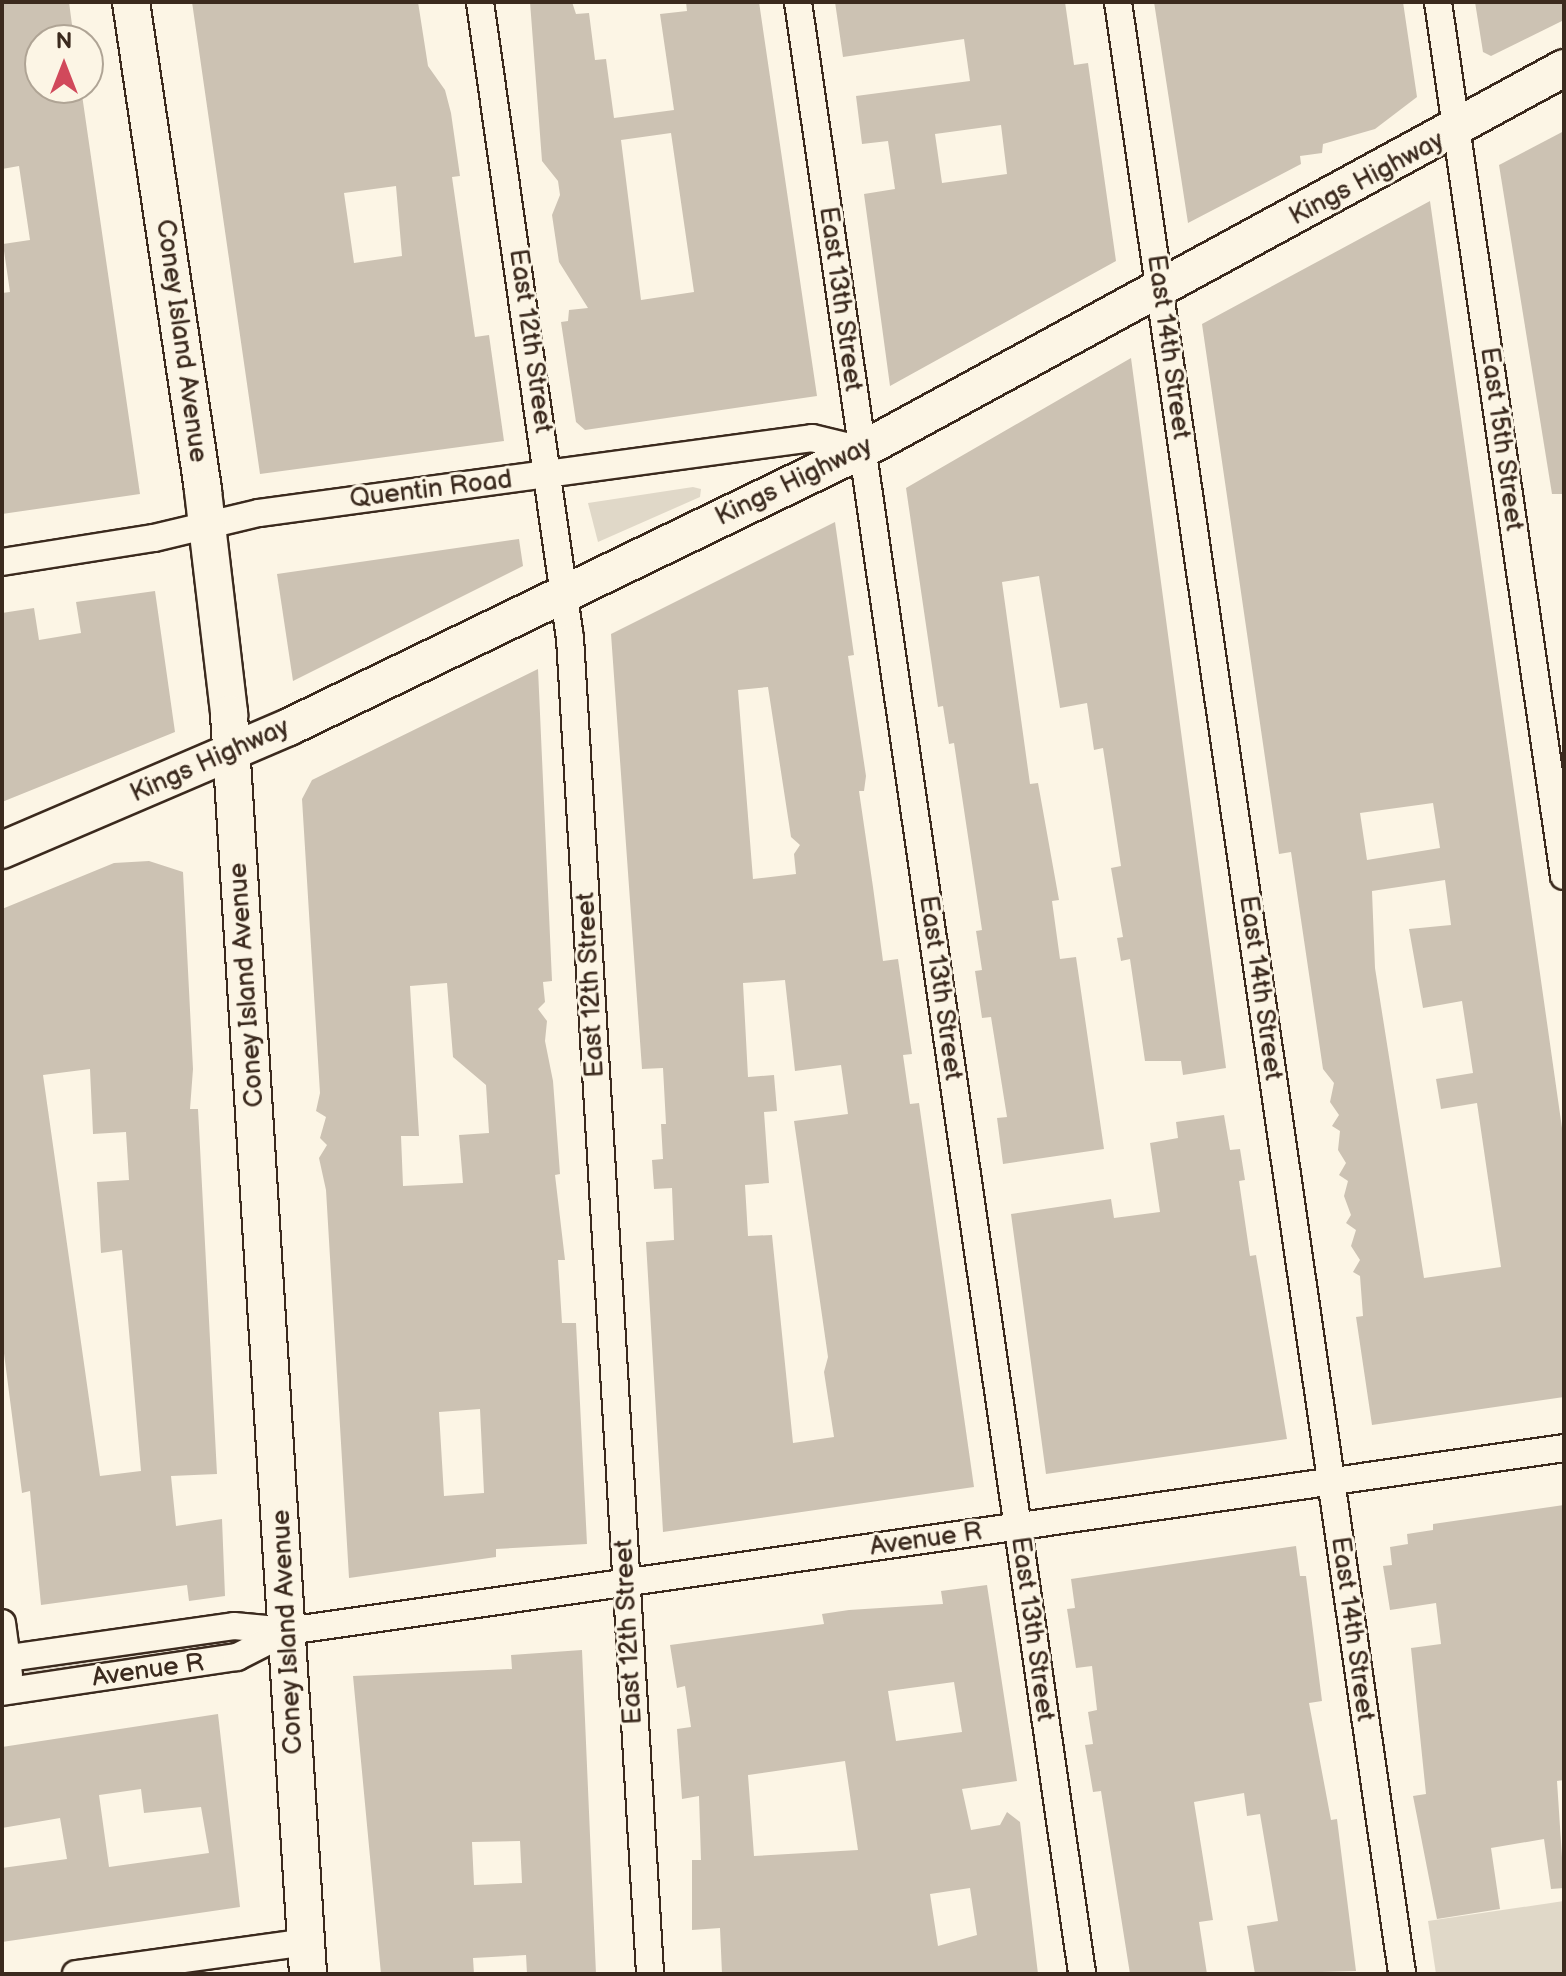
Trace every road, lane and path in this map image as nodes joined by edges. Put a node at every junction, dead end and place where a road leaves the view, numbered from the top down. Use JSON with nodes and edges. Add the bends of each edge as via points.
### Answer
{"nodes":[{"id":1,"x":131,"y":2,"type":"edge"},
{"id":2,"x":480,"y":2,"type":"edge"},
{"id":3,"x":798,"y":2,"type":"edge"},
{"id":4,"x":1118,"y":2,"type":"edge"},
{"id":5,"x":1438,"y":2,"type":"edge"},
{"id":6,"x":1564,"y":68,"type":"edge"},
{"id":7,"x":1457,"y":131,"type":"junction"},
{"id":8,"x":1159,"y":291,"type":"junction"},
{"id":9,"x":862,"y":450,"type":"junction"},
{"id":10,"x":549,"y":475,"type":"junction"},
{"id":11,"x":207,"y":526,"type":"junction"},
{"id":12,"x":2,"y":562,"type":"edge"},
{"id":13,"x":566,"y":592,"type":"junction"},
{"id":14,"x":232,"y":752,"type":"junction"},
{"id":15,"x":2,"y":850,"type":"edge"},
{"id":16,"x":1564,"y":876,"type":"edge"},
{"id":17,"x":1564,"y":1448,"type":"edge"},
{"id":18,"x":1331,"y":1482,"type":"junction"},
{"id":19,"x":1017,"y":1527,"type":"junction"},
{"id":20,"x":626,"y":1583,"type":"junction"},
{"id":21,"x":2,"y":1623,"type":"edge"},
{"id":22,"x":288,"y":1631,"type":"junction"},
{"id":23,"x":5,"y":1659,"type":"edge"},
{"id":24,"x":7,"y":1692,"type":"edge"},
{"id":25,"x":307,"y":1958,"type":"edge"},
{"id":26,"x":76,"y":1974,"type":"edge"},
{"id":27,"x":650,"y":1974,"type":"edge"},
{"id":28,"x":1082,"y":1974,"type":"edge"},
{"id":29,"x":1402,"y":1974,"type":"edge"}],
"edges":[{"from":1,"to":11,"type":"main road","name":"Coney Island Avenue"},
{"from":2,"to":10,"type":"street","name":"East 12th Street"},
{"from":3,"to":9,"type":"street","name":"East 13th Street"},
{"from":4,"to":8,"type":"street","name":"East 14th Street"},
{"from":5,"to":7,"type":"street","name":"East 15th Street"},
{"from":6,"to":7,"type":"main road","name":"Kings Highway"},
{"from":7,"to":8,"type":"main road","name":"Kings Highway"},
{"from":7,"to":16,"type":"street","name":"East 15th Street"},
{"from":8,"to":9,"type":"main road","name":"Kings Highway"},
{"from":8,"to":18,"type":"street","name":"East 14th Street"},
{"from":9,"to":10,"type":"street","name":"Quentin Road","via":[[812,438]]},
{"from":9,"to":13,"type":"main road","name":"Kings Highway"},
{"from":9,"to":19,"type":"street","name":"East 13th Street"},
{"from":10,"to":11,"type":"street","name":"Quentin Road","via":[[259,513]]},
{"from":10,"to":13,"type":"street","name":"East 12th Street"},
{"from":11,"to":12,"type":"street","name":"Quentin Road"},
{"from":11,"to":14,"type":"main road","name":"Coney Island Avenue"},
{"from":13,"to":14,"type":"main road","name":"Kings Highway"},
{"from":13,"to":20,"type":"street","name":"East 12th Street"},
{"from":14,"to":15,"type":"main road","name":"Kings Highway"},
{"from":14,"to":22,"type":"main road","name":"Coney Island Avenue"},
{"from":17,"to":18,"type":"street","name":"Avenue R"},
{"from":18,"to":19,"type":"street","name":"Avenue R"},
{"from":18,"to":29,"type":"street","name":"East 14th Street"},
{"from":19,"to":20,"type":"street","name":"Avenue R"},
{"from":19,"to":28,"type":"street","name":"East 13th Street"},
{"from":20,"to":22,"type":"street","name":"Avenue R"},
{"from":20,"to":27,"type":"street","name":"East 12th Street"},
{"from":21,"to":23,"type":"street"},
{"from":22,"to":23,"type":"street","name":"Avenue R","via":[[234,1626]]},
{"from":22,"to":24,"type":"street","name":"Avenue R","via":[[237,1657]]},
{"from":22,"to":25,"type":"main road","name":"Coney Island Avenue"},
{"from":23,"to":24,"type":"street"},
{"from":25,"to":26,"type":"street"}]}
